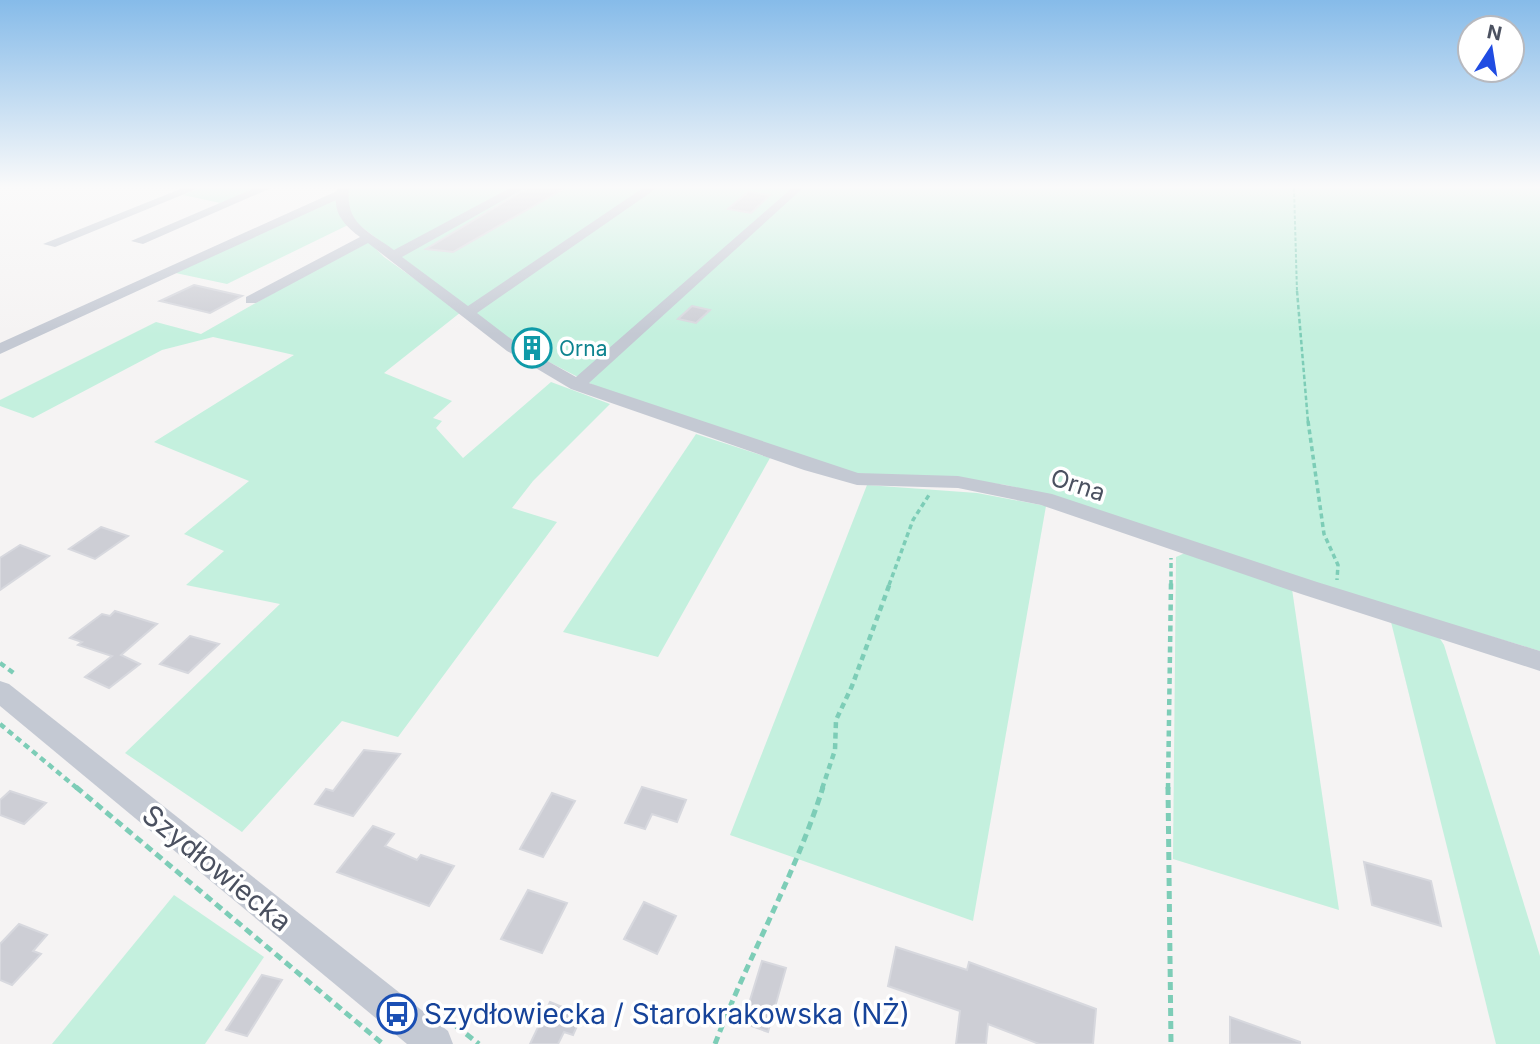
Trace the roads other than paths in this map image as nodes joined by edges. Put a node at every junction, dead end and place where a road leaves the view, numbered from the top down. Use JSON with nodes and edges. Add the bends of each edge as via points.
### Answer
{"nodes":[{"id":1,"x":69,"y":237,"type":"edge"},
{"id":2,"x":148,"y":237,"type":"edge"},
{"id":3,"x":241,"y":237,"type":"edge"},
{"id":4,"x":368,"y":237,"type":"joint"},
{"id":5,"x":429,"y":237,"type":"edge"},
{"id":6,"x":579,"y":237,"type":"edge"},
{"id":7,"x":744,"y":237,"type":"edge"},
{"id":8,"x":138,"y":241,"type":"dead end"},
{"id":9,"x":50,"y":244,"type":"dead end"},
{"id":10,"x":393,"y":256,"type":"junction"},
{"id":11,"x":251,"y":300,"type":"dead end"},
{"id":12,"x":469,"y":312,"type":"junction"},
{"id":13,"x":0,"y":349,"type":"edge"},
{"id":14,"x":578,"y":385,"type":"junction"},
{"id":15,"x":1540,"y":661,"type":"edge"},
{"id":16,"x":4,"y":708,"type":"edge"},
{"id":17,"x":435,"y":1044,"type":"edge"}],
"edges":[{"from":1,"to":9,"type":"street"},
{"from":2,"to":8,"type":"street"},
{"from":3,"to":13,"type":"street"},
{"from":4,"to":10,"type":"street","name":"Orna"},
{"from":4,"to":11,"type":"street"},
{"from":5,"to":10,"type":"street"},
{"from":6,"to":12,"type":"street"},
{"from":7,"to":14,"type":"street"},
{"from":10,"to":12,"type":"street","name":"Orna"},
{"from":12,"to":14,"type":"street","name":"Orna","via":[[513,348]]},
{"from":14,"to":15,"type":"street","name":"Orna","via":[[858,478],[958,482],[1034,497]]},
{"from":16,"to":17,"type":"street","name":"Szydłowiecka"}]}
